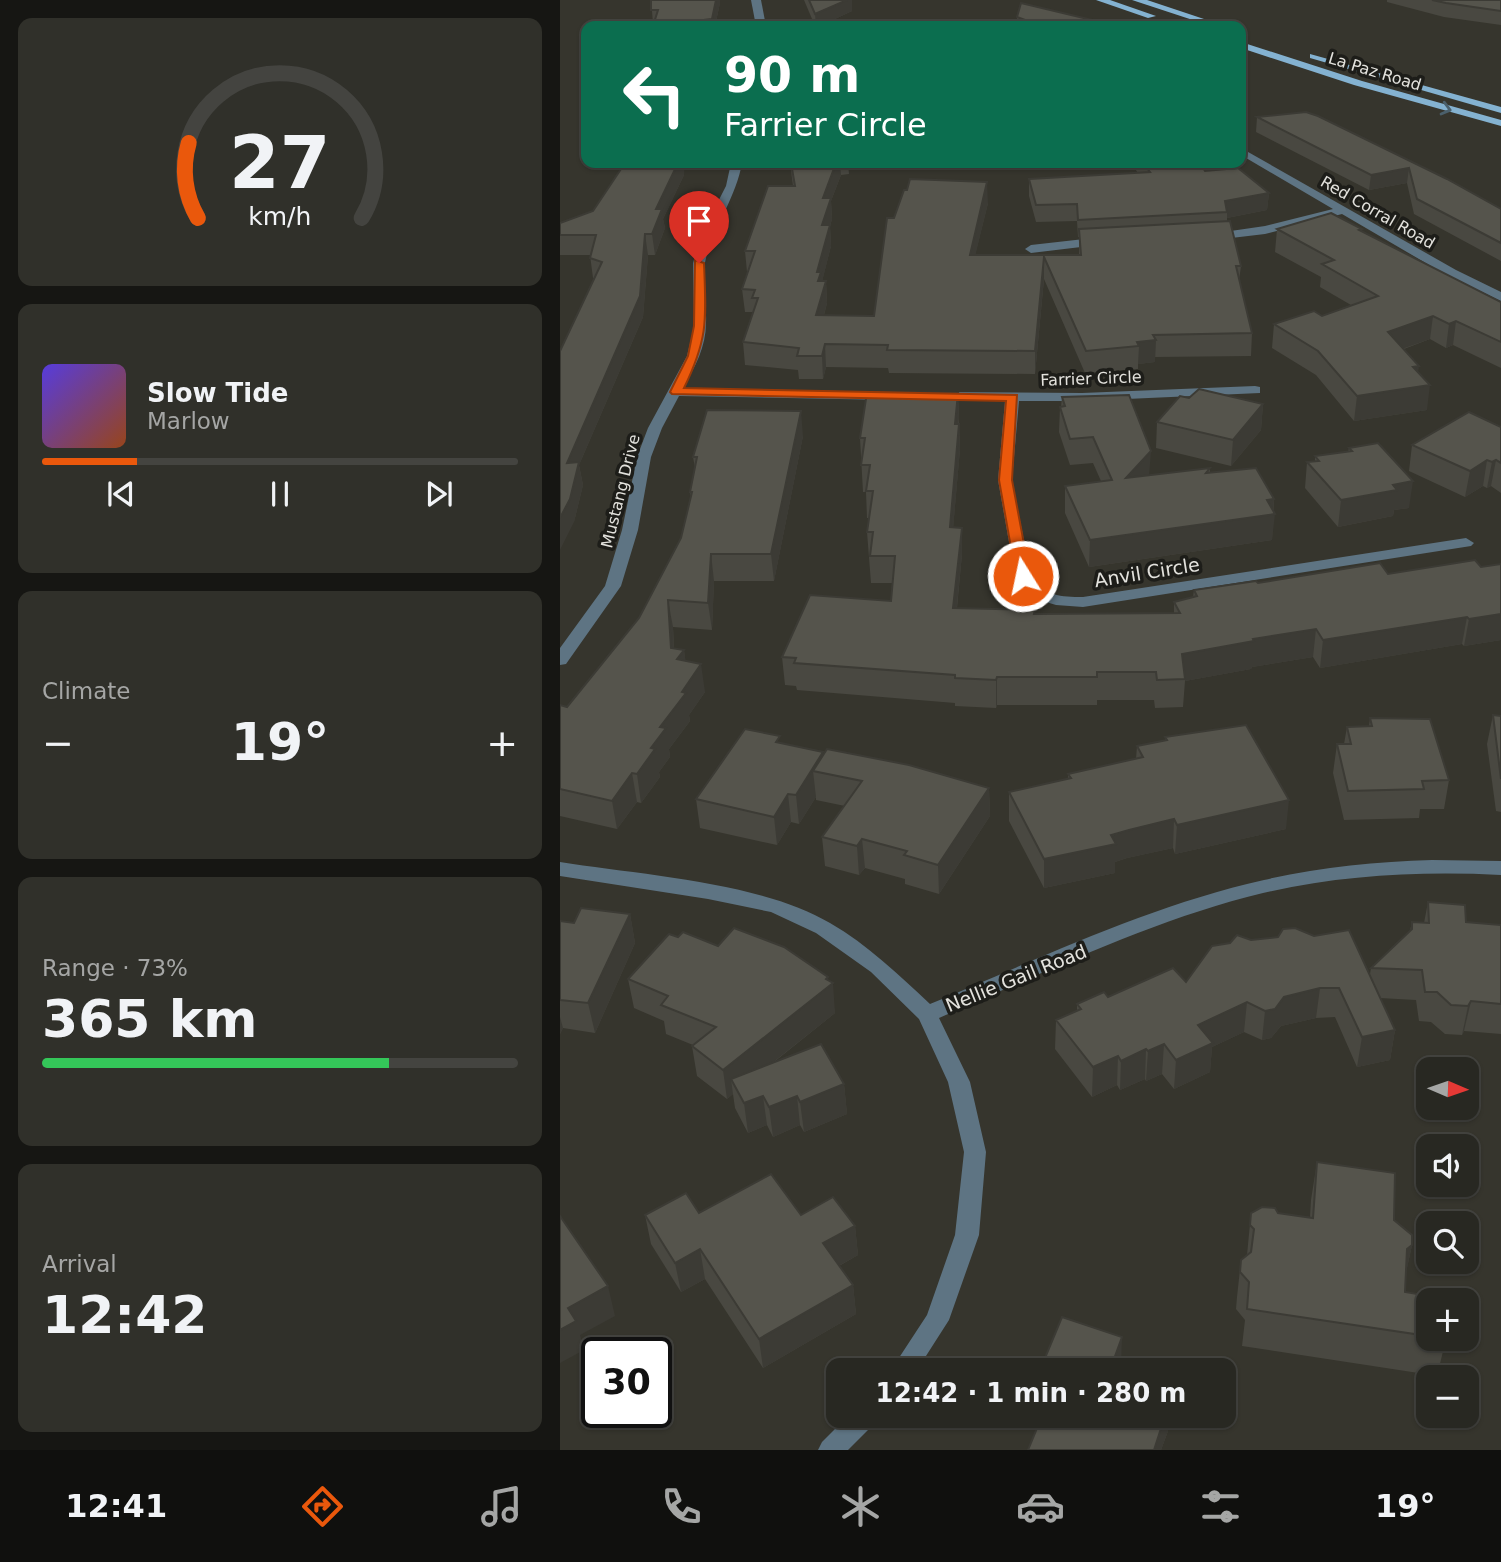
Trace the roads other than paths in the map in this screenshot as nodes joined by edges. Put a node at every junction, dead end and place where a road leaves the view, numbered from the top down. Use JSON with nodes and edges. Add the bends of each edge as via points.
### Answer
{"nodes":[{"id":1,"x":757,"y":0,"type":"edge"},
{"id":2,"x":1101,"y":0,"type":"edge"},
{"id":3,"x":1137,"y":0,"type":"edge"},
{"id":4,"x":1159,"y":19,"type":"dead end"},
{"id":5,"x":760,"y":21,"type":"edge"},
{"id":6,"x":1204,"y":21,"type":"edge"},
{"id":7,"x":1246,"y":35,"type":"edge"},
{"id":8,"x":1280,"y":45,"type":"dead end"},
{"id":9,"x":1246,"y":47,"type":"edge"},
{"id":10,"x":1306,"y":54,"type":"dead end"},
{"id":11,"x":1501,"y":110,"type":"edge"},
{"id":12,"x":1501,"y":123,"type":"edge"},
{"id":13,"x":1246,"y":154,"type":"edge"},
{"id":14,"x":735,"y":168,"type":"edge"},
{"id":15,"x":1343,"y":210,"type":"junction"},
{"id":16,"x":1197,"y":239,"type":"edge"},
{"id":17,"x":1117,"y":241,"type":"edge"},
{"id":18,"x":1031,"y":249,"type":"dead end"},
{"id":19,"x":1501,"y":297,"type":"edge"},
{"id":20,"x":1255,"y":390,"type":"dead end"},
{"id":21,"x":676,"y":392,"type":"junction"},
{"id":22,"x":1013,"y":397,"type":"junction"},
{"id":23,"x":1466,"y":543,"type":"dead end"},
{"id":24,"x":560,"y":660,"type":"edge"},
{"id":25,"x":1501,"y":868,"type":"edge"},
{"id":26,"x":560,"y":869,"type":"edge"},
{"id":27,"x":927,"y":1014,"type":"junction"},
{"id":28,"x":911,"y":1358,"type":"edge"},
{"id":29,"x":853,"y":1428,"type":"edge"},
{"id":30,"x":831,"y":1450,"type":"edge"}],
"edges":[{"from":1,"to":5,"type":"street"},
{"from":2,"to":4,"type":"main road"},
{"from":3,"to":6,"type":"main road"},
{"from":7,"to":8,"type":"main road"},
{"from":9,"to":12,"type":"main road","name":"La Paz Road","one_way":true},
{"from":10,"to":11,"type":"main road","name":"La Paz Road"},
{"from":13,"to":15,"type":"street","name":"Red Corral Road"},
{"from":14,"to":21,"type":"street","name":"Mustang Drive","via":[[699,263],[700,326],[694,356]]},
{"from":15,"to":16,"type":"street","via":[[1265,230]]},
{"from":15,"to":19,"type":"street","name":"Red Corral Road"},
{"from":17,"to":18,"type":"street"},
{"from":20,"to":22,"type":"street","name":"Farrier Circle"},
{"from":21,"to":22,"type":"street","name":"Farrier Circle"},
{"from":21,"to":24,"type":"street","name":"Mustang Drive","via":[[644,457],[613,586]]},
{"from":22,"to":23,"type":"street","name":"Anvil Circle","via":[[1005,480],[1023,576],[1031,590],[1044,598],[1083,601]]},
{"from":25,"to":27,"type":"street","name":"Nellie Gail Road","via":[[1391,869],[1306,879],[1230,895],[1148,923]]},
{"from":26,"to":27,"type":"street","name":"Nellie Gail Road","via":[[776,906],[823,928],[878,967]]},
{"from":27,"to":28,"type":"street","via":[[959,1082],[975,1152],[967,1235],[937,1320]]},
{"from":29,"to":30,"type":"street"}]}
